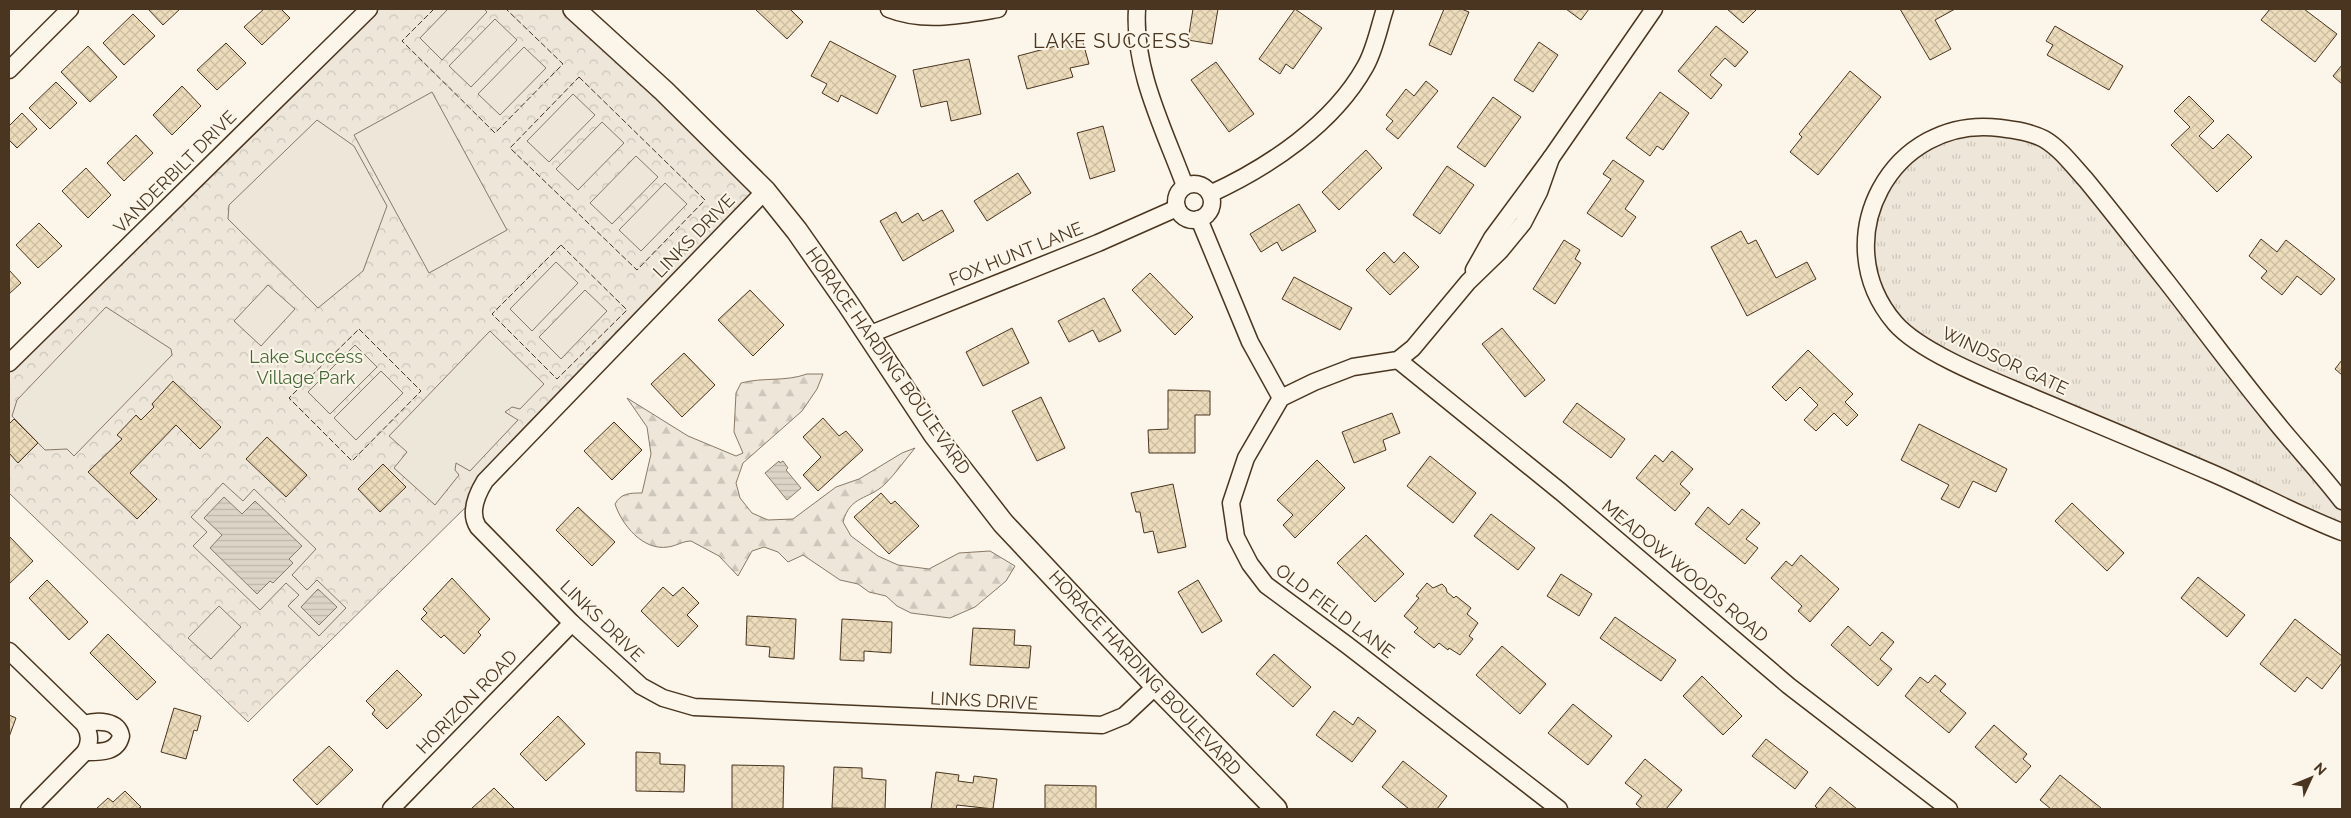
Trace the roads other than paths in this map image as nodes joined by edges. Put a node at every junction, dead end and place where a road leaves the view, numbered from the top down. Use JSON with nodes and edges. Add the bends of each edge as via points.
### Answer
{"nodes":[{"id":1,"x":70,"y":9,"type":"edge"},
{"id":2,"x":369,"y":9,"type":"edge"},
{"id":3,"x":574,"y":9,"type":"edge"},
{"id":4,"x":889,"y":9,"type":"edge"},
{"id":5,"x":998,"y":9,"type":"edge"},
{"id":6,"x":1136,"y":9,"type":"edge"},
{"id":7,"x":1385,"y":9,"type":"edge"},
{"id":8,"x":1654,"y":9,"type":"edge"},
{"id":9,"x":9,"y":70,"type":"edge"},
{"id":10,"x":1185,"y":186,"type":"junction"},
{"id":11,"x":765,"y":191,"type":"junction"},
{"id":12,"x":1210,"y":194,"type":"junction"},
{"id":13,"x":1177,"y":208,"type":"junction"},
{"id":14,"x":1199,"y":218,"type":"junction"},
{"id":15,"x":868,"y":335,"type":"junction"},
{"id":16,"x":1398,"y":360,"type":"junction"},
{"id":17,"x":9,"y":363,"type":"edge"},
{"id":18,"x":1280,"y":398,"type":"junction"},
{"id":19,"x":2342,"y":501,"type":"edge"},
{"id":20,"x":2342,"y":532,"type":"edge"},
{"id":21,"x":572,"y":623,"type":"junction"},
{"id":22,"x":9,"y":651,"type":"edge"},
{"id":23,"x":1156,"y":686,"type":"junction"},
{"id":24,"x":84,"y":724,"type":"junction"},
{"id":25,"x":85,"y":752,"type":"junction"},
{"id":26,"x":29,"y":809,"type":"edge"},
{"id":27,"x":391,"y":809,"type":"edge"},
{"id":28,"x":1276,"y":809,"type":"edge"},
{"id":29,"x":1559,"y":809,"type":"edge"},
{"id":30,"x":1949,"y":809,"type":"edge"}],
"edges":[{"from":1,"to":9,"type":"street"},
{"from":2,"to":17,"type":"street","name":"VANDERBILT DRIVE"},
{"from":3,"to":11,"type":"street","name":"HORACE HARDING BOULEVARD","via":[[664,91]]},
{"from":4,"to":5,"type":"street","via":[[926,18]]},
{"from":6,"to":10,"type":"street","via":[[1137,44],[1144,74]]},
{"from":7,"to":12,"type":"street","via":[[1366,65],[1351,90],[1321,121],[1282,152]]},
{"from":8,"to":16,"type":"street","via":[[1488,243],[1468,282],[1427,334]]},
{"from":10,"to":12,"type":"street","via":[[1197,184]]},
{"from":10,"to":13,"type":"street","via":[[1178,193]]},
{"from":11,"to":15,"type":"street","name":"HORACE HARDING BOULEVARD","via":[[803,239]]},
{"from":11,"to":21,"type":"street","name":"LINKS DRIVE","via":[[488,477],[480,490],[474,511],[478,527]]},
{"from":12,"to":14,"type":"street","via":[[1211,206]]},
{"from":13,"to":14,"type":"street","via":[[1183,216],[1193,220]]},
{"from":13,"to":15,"type":"street","name":"FOX HUNT LANE"},
{"from":14,"to":18,"type":"street","via":[[1250,342]]},
{"from":15,"to":23,"type":"street","name":"HORACE HARDING BOULEVARD","via":[[934,434],[1003,523]]},
{"from":16,"to":18,"type":"street","via":[[1353,367]]},
{"from":16,"to":30,"type":"street","name":"MEADOW WOODS ROAD","via":[[1561,492],[1789,686]]},
{"from":18,"to":29,"type":"street","name":"OLD FIELD LANE","via":[[1246,458],[1232,503],[1236,537],[1250,564],[1274,592],[1347,644]]},
{"from":19,"to":20,"type":"street","name":"WINDSOR GATE","via":[[2270,416],[2115,215],[2063,154],[2046,140],[2025,131],[1987,126],[1943,134],[1912,150],[1895,166],[1878,190],[1868,219],[1867,246],[1870,279],[1876,295],[1894,322],[1909,336],[1970,371],[2216,474]]},
{"from":21,"to":23,"type":"street","name":"LINKS DRIVE","via":[[641,686],[663,698],[694,707],[1102,725],[1124,716]]},
{"from":21,"to":27,"type":"street","name":"HORIZON ROAD"},
{"from":22,"to":24,"type":"street"},
{"from":23,"to":28,"type":"street","name":"HORACE HARDING BOULEVARD"},
{"from":24,"to":25,"type":"street","via":[[90,739]]},
{"from":24,"to":25,"type":"street","via":[[107,722],[118,729],[121,736],[119,743],[108,751]]},
{"from":25,"to":26,"type":"street"}]}
